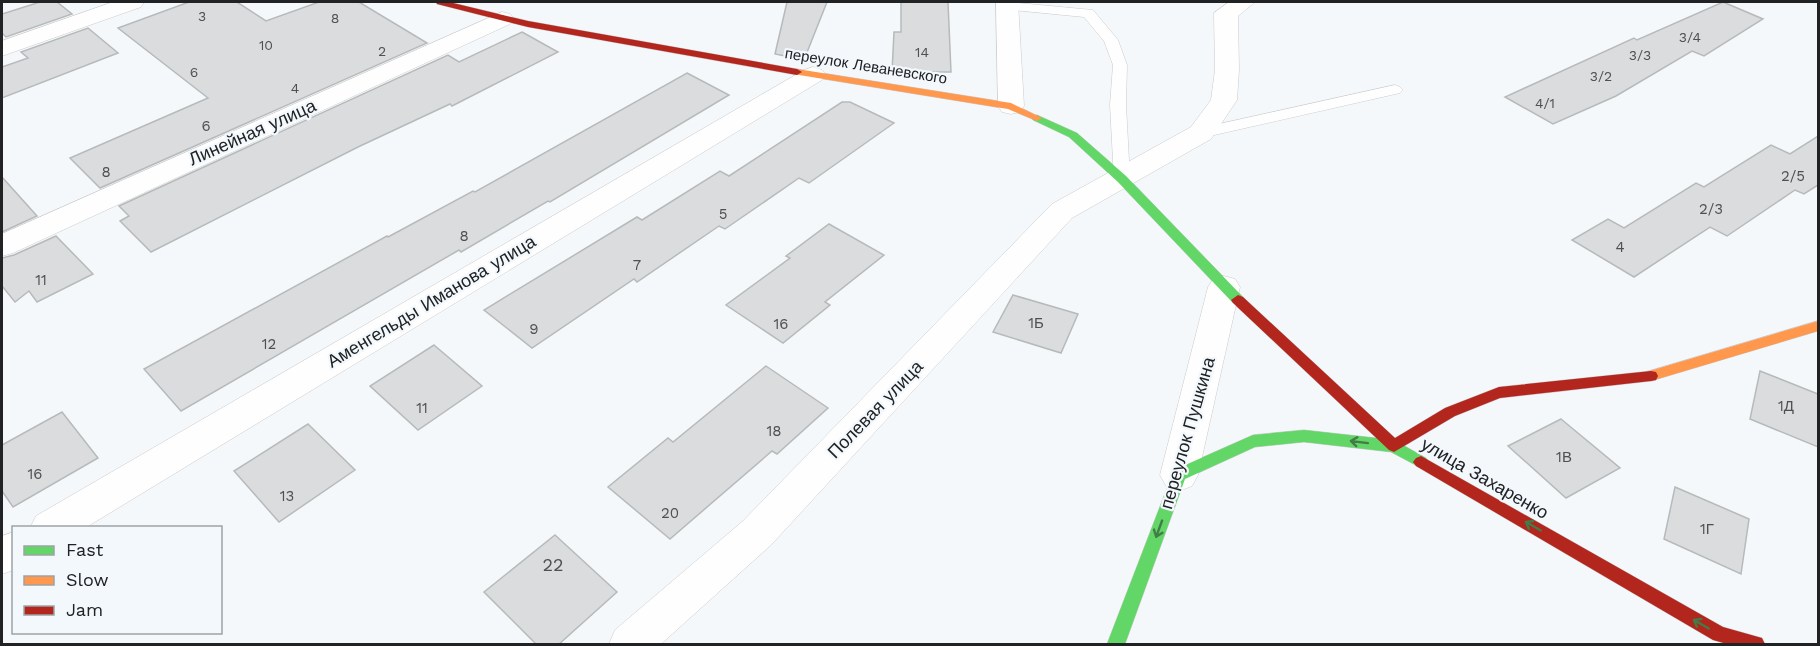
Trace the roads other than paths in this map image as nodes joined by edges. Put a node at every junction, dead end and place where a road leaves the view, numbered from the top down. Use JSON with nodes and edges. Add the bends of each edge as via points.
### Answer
{"nodes":[{"id":1,"x":134,"y":2,"type":"edge"},
{"id":2,"x":440,"y":2,"type":"edge"},
{"id":3,"x":1007,"y":4,"type":"edge"},
{"id":4,"x":1231,"y":5,"type":"edge"},
{"id":5,"x":502,"y":19,"type":"junction"},
{"id":6,"x":2,"y":49,"type":"edge"},
{"id":7,"x":813,"y":75,"type":"junction"},
{"id":8,"x":1395,"y":90,"type":"dead end"},
{"id":9,"x":1011,"y":106,"type":"junction"},
{"id":10,"x":1201,"y":133,"type":"junction"},
{"id":11,"x":1122,"y":179,"type":"junction"},
{"id":12,"x":2,"y":246,"type":"edge"},
{"id":13,"x":1224,"y":287,"type":"junction"},
{"id":14,"x":1818,"y":326,"type":"edge"},
{"id":15,"x":1394,"y":446,"type":"junction"},
{"id":16,"x":1179,"y":475,"type":"junction"},
{"id":17,"x":53,"y":526,"type":"edge"},
{"id":18,"x":630,"y":645,"type":"edge"},
{"id":19,"x":1116,"y":645,"type":"edge"},
{"id":20,"x":1756,"y":645,"type":"edge"}],
"edges":[{"from":1,"to":6,"type":"street"},
{"from":2,"to":5,"type":"street","name":"переулок Леваневского"},
{"from":3,"to":9,"type":"street"},
{"from":3,"to":11,"type":"lane","via":[[1088,13],[1111,40],[1120,65]]},
{"from":4,"to":10,"type":"street","via":[[1224,100]]},
{"from":5,"to":7,"type":"street","name":"переулок Леваневского"},
{"from":5,"to":12,"type":"street","name":"Линейная улица"},
{"from":7,"to":9,"type":"street","name":"переулок Леваневского"},
{"from":7,"to":17,"type":"street","name":"Аменгельды Иманова улица"},
{"from":8,"to":10,"type":"lane"},
{"from":9,"to":11,"type":"street","name":"переулок Леваневского","via":[[1073,135]]},
{"from":10,"to":11,"type":"street","name":"Полевая улица"},
{"from":11,"to":13,"type":"street","name":"переулок Леваневского"},
{"from":11,"to":18,"type":"street","name":"Полевая улица","via":[[1062,211],[757,533]]},
{"from":13,"to":15,"type":"street","name":"переулок Леваневского"},
{"from":13,"to":16,"type":"street","name":"переулок Пушкина"},
{"from":14,"to":15,"type":"street","via":[[1650,376],[1499,393],[1450,412]]},
{"from":15,"to":16,"type":"street","name":"улица Захаренко","one_way":true,"via":[[1305,436],[1253,441]]},
{"from":20,"to":15,"type":"street","name":"улица Захаренко","one_way":true,"via":[[1719,634]]},
{"from":16,"to":19,"type":"street","name":"переулок Пушкина","one_way":true}]}
